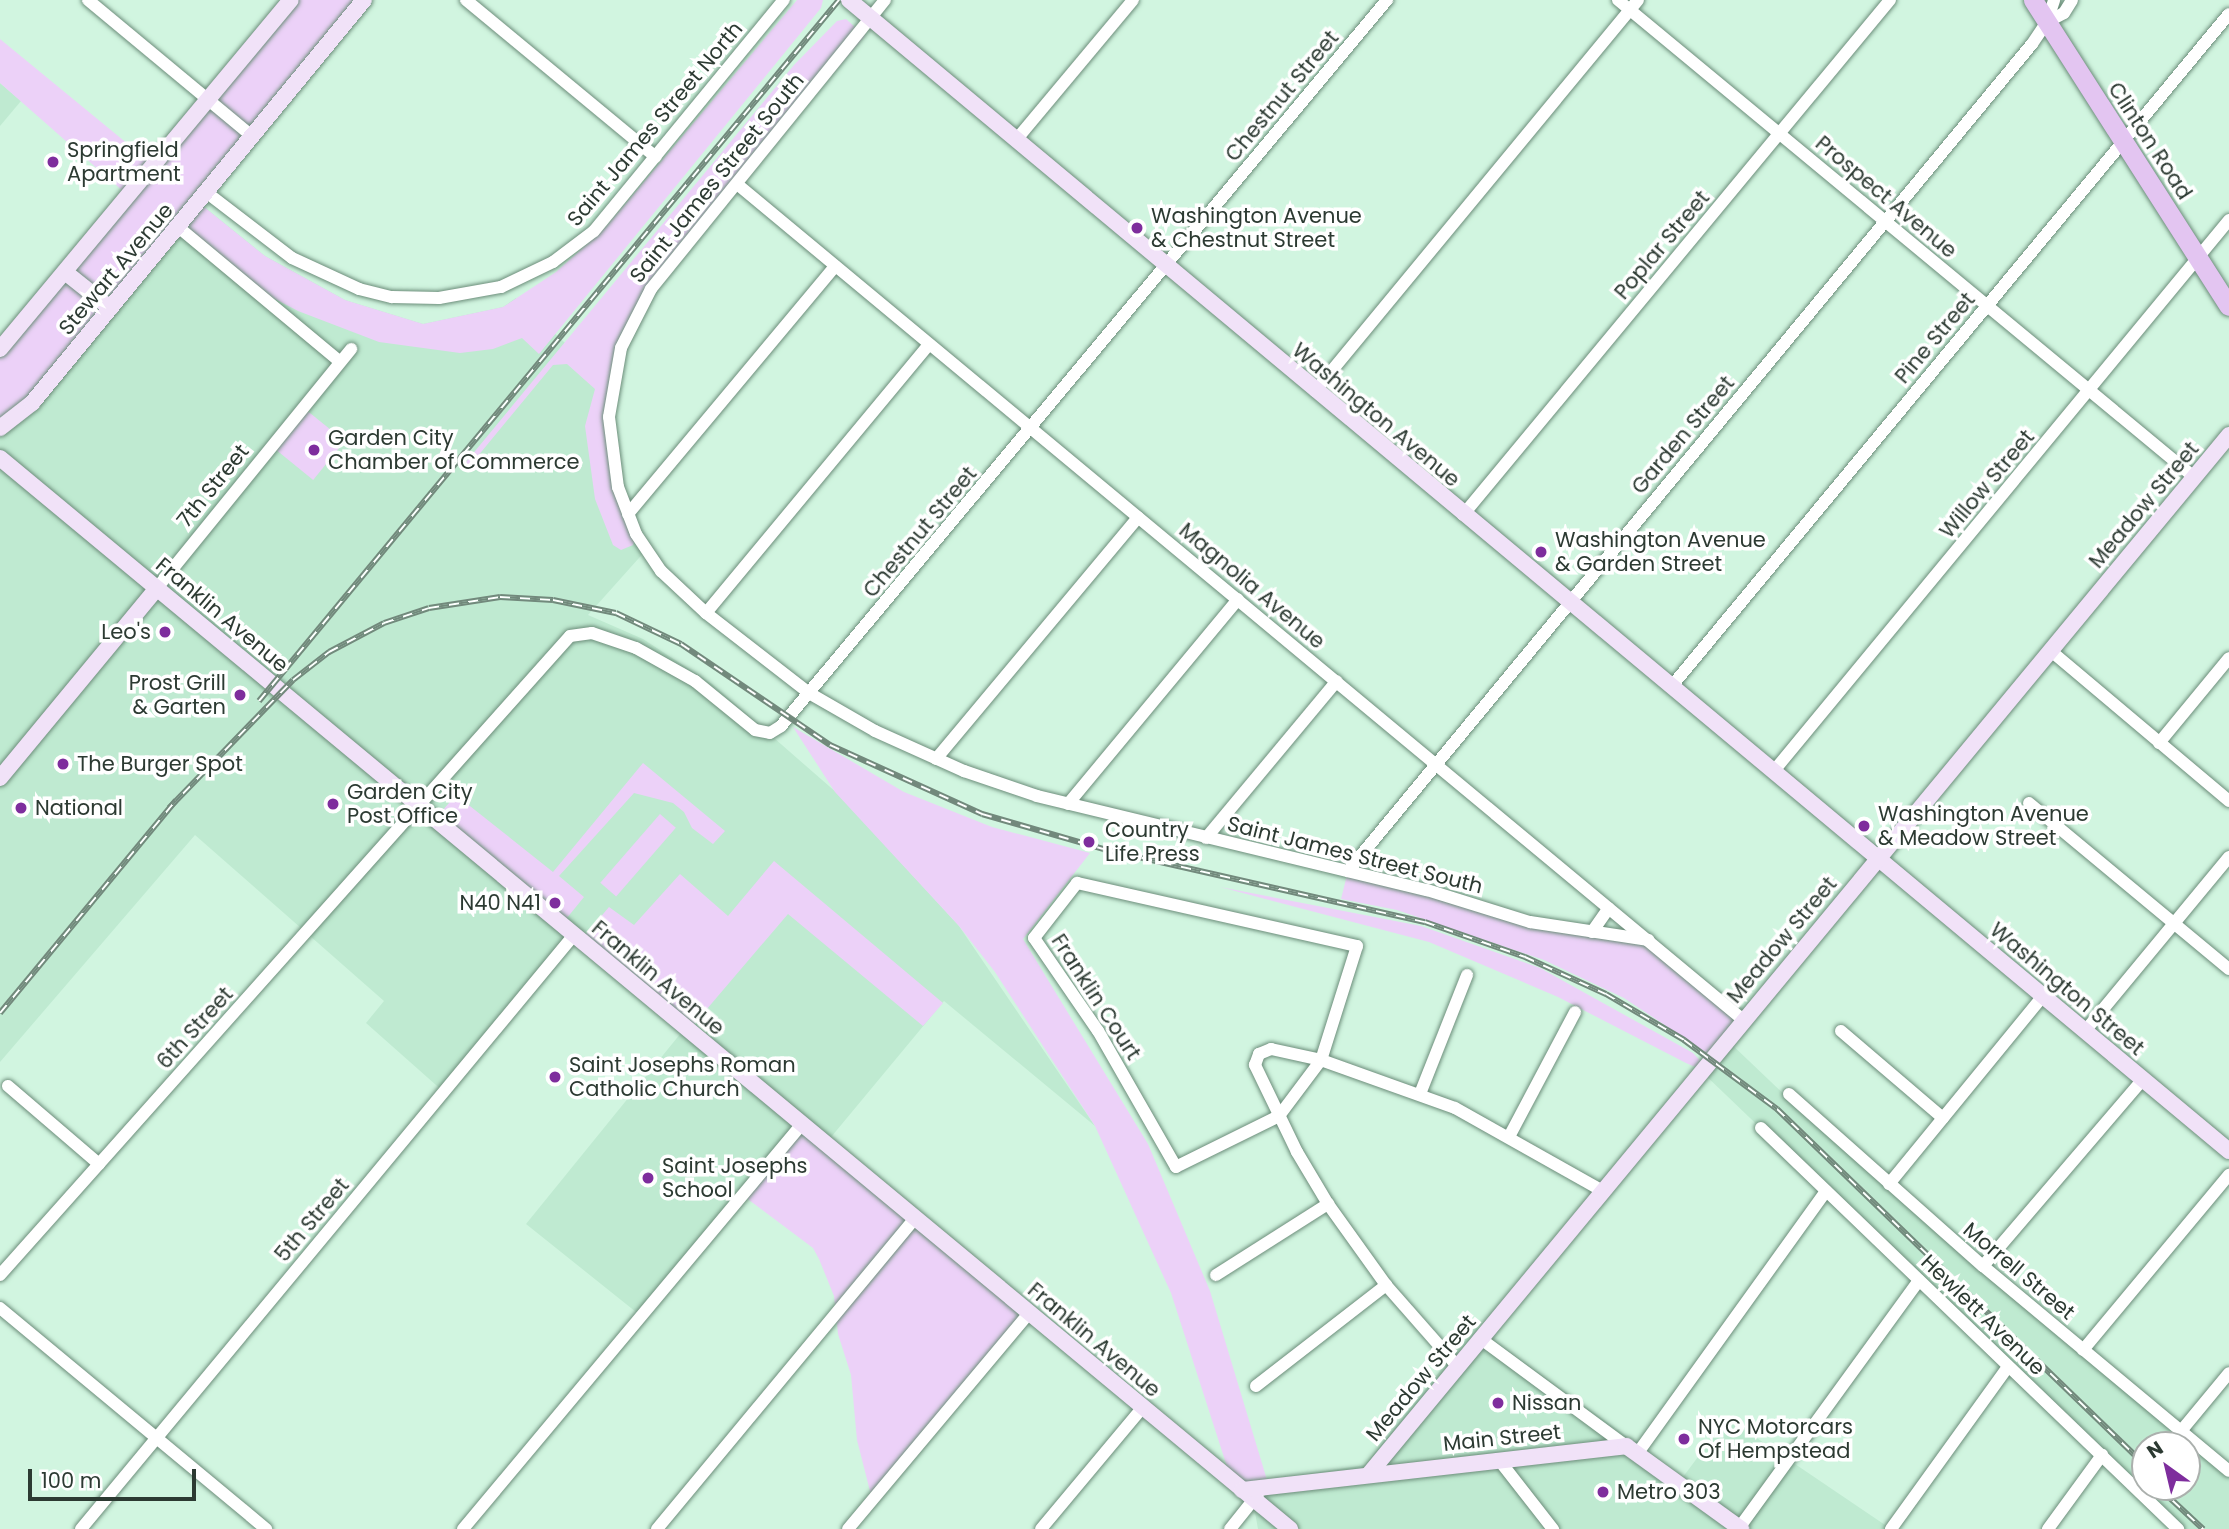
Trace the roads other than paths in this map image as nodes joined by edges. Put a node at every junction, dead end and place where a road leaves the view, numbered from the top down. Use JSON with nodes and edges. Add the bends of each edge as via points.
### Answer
{"nodes":[{"id":1,"x":88,"y":0,"type":"edge"},
{"id":2,"x":291,"y":0,"type":"edge"},
{"id":3,"x":364,"y":0,"type":"edge"},
{"id":4,"x":466,"y":0,"type":"edge"},
{"id":5,"x":784,"y":0,"type":"edge"},
{"id":6,"x":849,"y":0,"type":"edge"},
{"id":7,"x":884,"y":0,"type":"edge"},
{"id":8,"x":1133,"y":0,"type":"edge"},
{"id":9,"x":1387,"y":0,"type":"edge"},
{"id":10,"x":1618,"y":0,"type":"edge"},
{"id":11,"x":1890,"y":0,"type":"edge"},
{"id":12,"x":2033,"y":0,"type":"edge"},
{"id":13,"x":2054,"y":0,"type":"edge"},
{"id":14,"x":2072,"y":0,"type":"edge"},
{"id":15,"x":1634,"y":5,"type":"edge"},
{"id":16,"x":2229,"y":14,"type":"edge"},
{"id":17,"x":870,"y":17,"type":"junction"},
{"id":18,"x":2047,"y":22,"type":"junction"},
{"id":19,"x":208,"y":100,"type":"junction"},
{"id":20,"x":1779,"y":134,"type":"junction"},
{"id":21,"x":252,"y":136,"type":"junction"},
{"id":22,"x":1016,"y":140,"type":"junction"},
{"id":23,"x":2123,"y":141,"type":"junction"},
{"id":24,"x":656,"y":157,"type":"junction"},
{"id":25,"x":737,"y":184,"type":"junction"},
{"id":26,"x":206,"y":192,"type":"junction"},
{"id":27,"x":2229,"y":220,"type":"edge"},
{"id":28,"x":1885,"y":221,"type":"junction"},
{"id":29,"x":177,"y":226,"type":"junction"},
{"id":30,"x":2199,"y":258,"type":"junction"},
{"id":31,"x":835,"y":266,"type":"junction"},
{"id":32,"x":1166,"y":267,"type":"junction"},
{"id":33,"x":65,"y":272,"type":"junction"},
{"id":34,"x":1987,"y":306,"type":"junction"},
{"id":35,"x":2229,"y":306,"type":"edge"},
{"id":36,"x":110,"y":308,"type":"junction"},
{"id":37,"x":929,"y":344,"type":"junction"},
{"id":38,"x":0,"y":349,"type":"edge"},
{"id":39,"x":351,"y":349,"type":"dead end"},
{"id":40,"x":340,"y":362,"type":"junction"},
{"id":41,"x":1315,"y":391,"type":"junction"},
{"id":42,"x":2090,"y":391,"type":"junction"},
{"id":43,"x":0,"y":428,"type":"edge"},
{"id":44,"x":1032,"y":429,"type":"junction"},
{"id":45,"x":2229,"y":435,"type":"edge"},
{"id":46,"x":0,"y":458,"type":"edge"},
{"id":47,"x":2194,"y":477,"type":"junction"},
{"id":48,"x":628,"y":514,"type":"junction"},
{"id":49,"x":1463,"y":514,"type":"junction"},
{"id":50,"x":1138,"y":517,"type":"junction"},
{"id":51,"x":157,"y":588,"type":"junction"},
{"id":52,"x":1238,"y":599,"type":"junction"},
{"id":53,"x":1569,"y":603,"type":"junction"},
{"id":54,"x":706,"y":613,"type":"junction"},
{"id":55,"x":2051,"y":651,"type":"junction"},
{"id":56,"x":2229,"y":658,"type":"edge"},
{"id":57,"x":1337,"y":681,"type":"junction"},
{"id":58,"x":1671,"y":687,"type":"junction"},
{"id":59,"x":810,"y":693,"type":"junction"},
{"id":60,"x":2159,"y":743,"type":"junction"},
{"id":61,"x":936,"y":760,"type":"junction"},
{"id":62,"x":1436,"y":764,"type":"junction"},
{"id":63,"x":1773,"y":772,"type":"junction"},
{"id":64,"x":0,"y":778,"type":"edge"},
{"id":65,"x":2229,"y":801,"type":"edge"},
{"id":66,"x":2029,"y":803,"type":"dead end"},
{"id":67,"x":1068,"y":804,"type":"junction"},
{"id":68,"x":420,"y":806,"type":"junction"},
{"id":69,"x":1206,"y":838,"type":"junction"},
{"id":70,"x":2229,"y":857,"type":"edge"},
{"id":71,"x":1878,"y":859,"type":"junction"},
{"id":72,"x":1348,"y":870,"type":"junction"},
{"id":73,"x":1609,"y":908,"type":"junction"},
{"id":74,"x":2174,"y":923,"type":"junction"},
{"id":75,"x":1592,"y":932,"type":"junction"},
{"id":76,"x":574,"y":935,"type":"junction"},
{"id":77,"x":1649,"y":940,"type":"junction"},
{"id":78,"x":2229,"y":969,"type":"edge"},
{"id":79,"x":1467,"y":975,"type":"dead end"},
{"id":80,"x":2043,"y":996,"type":"junction"},
{"id":81,"x":1575,"y":1012,"type":"dead end"},
{"id":82,"x":1742,"y":1018,"type":"junction"},
{"id":83,"x":1841,"y":1031,"type":"dead end"},
{"id":84,"x":2085,"y":1031,"type":"junction"},
{"id":85,"x":1321,"y":1060,"type":"junction"},
{"id":86,"x":2143,"y":1079,"type":"junction"},
{"id":87,"x":8,"y":1086,"type":"dead end"},
{"id":88,"x":1420,"y":1094,"type":"junction"},
{"id":89,"x":1789,"y":1094,"type":"dead end"},
{"id":90,"x":1279,"y":1116,"type":"junction"},
{"id":91,"x":1943,"y":1118,"type":"junction"},
{"id":92,"x":802,"y":1124,"type":"junction"},
{"id":93,"x":1761,"y":1128,"type":"dead end"},
{"id":94,"x":1510,"y":1136,"type":"junction"},
{"id":95,"x":2229,"y":1151,"type":"edge"},
{"id":96,"x":99,"y":1164,"type":"junction"},
{"id":97,"x":2229,"y":1175,"type":"edge"},
{"id":98,"x":1889,"y":1184,"type":"junction"},
{"id":99,"x":1601,"y":1190,"type":"junction"},
{"id":100,"x":1826,"y":1191,"type":"junction"},
{"id":101,"x":1328,"y":1204,"type":"junction"},
{"id":102,"x":915,"y":1218,"type":"junction"},
{"id":103,"x":1983,"y":1266,"type":"junction"},
{"id":104,"x":0,"y":1275,"type":"edge"},
{"id":105,"x":1216,"y":1275,"type":"dead end"},
{"id":106,"x":1919,"y":1280,"type":"junction"},
{"id":107,"x":1386,"y":1285,"type":"junction"},
{"id":108,"x":0,"y":1308,"type":"edge"},
{"id":109,"x":1029,"y":1313,"type":"junction"},
{"id":110,"x":1481,"y":1339,"type":"junction"},
{"id":111,"x":2083,"y":1350,"type":"junction"},
{"id":112,"x":1458,"y":1367,"type":"junction"},
{"id":113,"x":2008,"y":1367,"type":"junction"},
{"id":114,"x":2229,"y":1373,"type":"edge"},
{"id":115,"x":1256,"y":1386,"type":"dead end"},
{"id":116,"x":1143,"y":1407,"type":"junction"},
{"id":117,"x":2181,"y":1431,"type":"joint"},
{"id":118,"x":156,"y":1438,"type":"junction"},
{"id":119,"x":2201,"y":1448,"type":"edge"},
{"id":120,"x":1632,"y":1450,"type":"junction"},
{"id":121,"x":2102,"y":1455,"type":"junction"},
{"id":122,"x":1499,"y":1460,"type":"junction"},
{"id":123,"x":2229,"y":1471,"type":"edge"},
{"id":124,"x":1369,"y":1475,"type":"junction"},
{"id":125,"x":1253,"y":1492,"type":"junction"},
{"id":126,"x":1740,"y":1528,"type":"edge"},
{"id":127,"x":80,"y":1529,"type":"edge"},
{"id":128,"x":266,"y":1529,"type":"edge"},
{"id":129,"x":463,"y":1529,"type":"edge"},
{"id":130,"x":657,"y":1529,"type":"edge"},
{"id":131,"x":848,"y":1529,"type":"edge"},
{"id":132,"x":1041,"y":1529,"type":"edge"},
{"id":133,"x":1230,"y":1529,"type":"edge"},
{"id":134,"x":1290,"y":1529,"type":"edge"},
{"id":135,"x":1553,"y":1529,"type":"edge"},
{"id":136,"x":1891,"y":1529,"type":"edge"},
{"id":137,"x":2049,"y":1529,"type":"edge"},
{"id":138,"x":2178,"y":1529,"type":"edge"}],
"edges":[{"from":1,"to":19,"type":"street"},
{"from":2,"to":19,"type":"main road","name":"Stewart Avenue"},
{"from":3,"to":21,"type":"main road","name":"Stewart Avenue"},
{"from":4,"to":24,"type":"street"},
{"from":5,"to":24,"type":"street","name":"Saint James Street North"},
{"from":6,"to":17,"type":"main road","name":"Washington Avenue"},
{"from":7,"to":17,"type":"street","name":"Saint James Street South"},
{"from":8,"to":22,"type":"street"},
{"from":9,"to":32,"type":"street","name":"Chestnut Street"},
{"from":10,"to":15,"type":"street","name":"Prospect Avenue"},
{"from":11,"to":20,"type":"street","name":"Poplar Street"},
{"from":12,"to":18,"type":"main road","name":"Clinton Road"},
{"from":13,"to":18,"type":"street","name":"Garden Street"},
{"from":14,"to":18,"type":"street","name":"Garden Street","via":[[2064,13]]},
{"from":15,"to":20,"type":"street","name":"Prospect Avenue"},
{"from":15,"to":41,"type":"street"},
{"from":16,"to":23,"type":"street","name":"Pine Street"},
{"from":17,"to":22,"type":"main road","name":"Washington Avenue"},
{"from":17,"to":25,"type":"street","name":"Saint James Street South"},
{"from":18,"to":23,"type":"main road","name":"Clinton Road"},
{"from":18,"to":28,"type":"street","name":"Garden Street"},
{"from":19,"to":21,"type":"street"},
{"from":19,"to":33,"type":"main road","name":"Stewart Avenue"},
{"from":20,"to":28,"type":"street","name":"Prospect Avenue"},
{"from":20,"to":49,"type":"street","name":"Poplar Street"},
{"from":21,"to":26,"type":"main road","name":"Stewart Avenue"},
{"from":22,"to":32,"type":"main road","name":"Washington Avenue"},
{"from":23,"to":30,"type":"main road","name":"Clinton Road"},
{"from":23,"to":34,"type":"street","name":"Pine Street"},
{"from":24,"to":26,"type":"street","name":"Saint James Street North","via":[[594,230],[554,262],[501,287],[439,298],[392,297],[324,276],[292,258]]},
{"from":25,"to":31,"type":"street","name":"Magnolia Avenue"},
{"from":25,"to":48,"type":"street","name":"Saint James Street South","via":[[651,289],[621,348],[611,394],[609,436]]},
{"from":26,"to":29,"type":"main road","name":"Stewart Avenue"},
{"from":27,"to":30,"type":"street","name":"Willow Street"},
{"from":28,"to":34,"type":"street","name":"Prospect Avenue"},
{"from":28,"to":53,"type":"street","name":"Garden Street"},
{"from":29,"to":36,"type":"main road","name":"Stewart Avenue"},
{"from":29,"to":40,"type":"street"},
{"from":30,"to":35,"type":"main road","name":"Clinton Road"},
{"from":30,"to":42,"type":"street","name":"Willow Street"},
{"from":31,"to":37,"type":"street","name":"Magnolia Avenue"},
{"from":31,"to":48,"type":"street"},
{"from":32,"to":41,"type":"main road","name":"Washington Avenue"},
{"from":32,"to":44,"type":"street","name":"Chestnut Street"},
{"from":33,"to":36,"type":"main road"},
{"from":33,"to":38,"type":"main road","name":"Stewart Avenue"},
{"from":34,"to":42,"type":"street","name":"Prospect Avenue"},
{"from":34,"to":58,"type":"street","name":"Pine Street"},
{"from":36,"to":43,"type":"main road","name":"Stewart Avenue","via":[[32,403]]},
{"from":37,"to":44,"type":"street","name":"Magnolia Avenue"},
{"from":37,"to":54,"type":"street"},
{"from":39,"to":40,"type":"street","name":"7th Street"},
{"from":40,"to":51,"type":"street","name":"7th Street"},
{"from":41,"to":49,"type":"main road","name":"Washington Avenue"},
{"from":42,"to":47,"type":"street","name":"Prospect Avenue"},
{"from":42,"to":63,"type":"street","name":"Willow Street"},
{"from":44,"to":50,"type":"street","name":"Magnolia Avenue"},
{"from":44,"to":59,"type":"street","name":"Chestnut Street"},
{"from":45,"to":47,"type":"main road","name":"Meadow Street"},
{"from":46,"to":51,"type":"main road","name":"Franklin Avenue"},
{"from":47,"to":55,"type":"main road","name":"Meadow Street"},
{"from":48,"to":54,"type":"street","name":"Saint James Street South","via":[[662,572]]},
{"from":49,"to":53,"type":"main road","name":"Washington Avenue"},
{"from":50,"to":52,"type":"street","name":"Magnolia Avenue"},
{"from":50,"to":61,"type":"street"},
{"from":51,"to":64,"type":"main road","name":"7th Street"},
{"from":51,"to":68,"type":"main road","name":"Franklin Avenue"},
{"from":52,"to":57,"type":"street","name":"Magnolia Avenue"},
{"from":52,"to":67,"type":"street"},
{"from":53,"to":58,"type":"main road","name":"Washington Avenue"},
{"from":53,"to":62,"type":"street","name":"Garden Street"},
{"from":54,"to":59,"type":"street","name":"Saint James Street South"},
{"from":55,"to":60,"type":"street"},
{"from":55,"to":71,"type":"main road","name":"Meadow Street"},
{"from":56,"to":60,"type":"street"},
{"from":57,"to":62,"type":"street","name":"Magnolia Avenue"},
{"from":57,"to":69,"type":"street"},
{"from":58,"to":63,"type":"main road","name":"Washington Avenue"},
{"from":59,"to":61,"type":"street","name":"Saint James Street South"},
{"from":59,"to":68,"type":"street","name":"Chestnut Street","via":[[778,729],[760,732],[662,660],[597,634],[575,634]]},
{"from":60,"to":65,"type":"street"},
{"from":61,"to":67,"type":"street","name":"Saint James Street South"},
{"from":62,"to":72,"type":"street","name":"Garden Street"},
{"from":62,"to":73,"type":"street","name":"Magnolia Avenue"},
{"from":63,"to":71,"type":"main road","name":"Washington Avenue"},
{"from":66,"to":74,"type":"street"},
{"from":67,"to":69,"type":"street","name":"Saint James Street South"},
{"from":68,"to":76,"type":"main road","name":"Franklin Avenue"},
{"from":68,"to":96,"type":"street","name":"6th Street"},
{"from":69,"to":72,"type":"street","name":"Saint James Street South"},
{"from":70,"to":74,"type":"street"},
{"from":71,"to":80,"type":"main road","name":"Washington Street"},
{"from":71,"to":82,"type":"main road","name":"Meadow Street"},
{"from":72,"to":75,"type":"street","name":"Saint James Street South","via":[[1530,922]]},
{"from":73,"to":75,"type":"street"},
{"from":73,"to":77,"type":"street","name":"Magnolia Avenue"},
{"from":74,"to":78,"type":"street"},
{"from":74,"to":84,"type":"street"},
{"from":75,"to":77,"type":"street","name":"Saint James Street South"},
{"from":76,"to":92,"type":"main road","name":"Franklin Avenue"},
{"from":76,"to":118,"type":"street","name":"5th Street"},
{"from":77,"to":82,"type":"street","name":"Magnolia Avenue"},
{"from":79,"to":88,"type":"street"},
{"from":80,"to":84,"type":"main road","name":"Washington Street"},
{"from":80,"to":91,"type":"street"},
{"from":81,"to":94,"type":"street"},
{"from":82,"to":99,"type":"main road","name":"Meadow Street"},
{"from":83,"to":91,"type":"street"},
{"from":84,"to":86,"type":"main road","name":"Washington Street"},
{"from":85,"to":88,"type":"street"},
{"from":85,"to":90,"type":"street"},
{"from":85,"to":90,"type":"street","via":[[1271,1049],[1257,1058],[1255,1065]]},
{"from":85,"to":90,"type":"street","name":"Franklin Court","via":[[1357,946],[1077,883],[1034,937],[1098,1031],[1176,1167]]},
{"from":86,"to":95,"type":"main road","name":"Washington Street"},
{"from":86,"to":103,"type":"street"},
{"from":87,"to":96,"type":"street"},
{"from":88,"to":94,"type":"street"},
{"from":89,"to":98,"type":"street","name":"Morrell Street"},
{"from":90,"to":101,"type":"street"},
{"from":91,"to":98,"type":"street"},
{"from":92,"to":102,"type":"main road","name":"Franklin Avenue"},
{"from":92,"to":129,"type":"street"},
{"from":93,"to":100,"type":"street","name":"Hewlett Avenue"},
{"from":94,"to":99,"type":"street"},
{"from":96,"to":104,"type":"street","name":"6th Street"},
{"from":97,"to":111,"type":"street"},
{"from":98,"to":103,"type":"street","name":"Morrell Street"},
{"from":99,"to":110,"type":"main road","name":"Meadow Street"},
{"from":100,"to":106,"type":"street","name":"Hewlett Avenue"},
{"from":100,"to":120,"type":"street"},
{"from":101,"to":105,"type":"street"},
{"from":101,"to":107,"type":"street"},
{"from":102,"to":109,"type":"main road","name":"Franklin Avenue"},
{"from":102,"to":130,"type":"street"},
{"from":103,"to":111,"type":"street","name":"Morrell Street"},
{"from":106,"to":113,"type":"street","name":"Hewlett Avenue"},
{"from":106,"to":126,"type":"street"},
{"from":107,"to":112,"type":"street"},
{"from":107,"to":115,"type":"street"},
{"from":108,"to":118,"type":"street"},
{"from":109,"to":116,"type":"main road","name":"Franklin Avenue"},
{"from":109,"to":131,"type":"street"},
{"from":110,"to":112,"type":"main road","name":"Meadow Street"},
{"from":110,"to":120,"type":"street"},
{"from":111,"to":117,"type":"street","name":"Morrell Street"},
{"from":112,"to":124,"type":"main road","name":"Meadow Street"},
{"from":113,"to":121,"type":"street","name":"Hewlett Avenue"},
{"from":113,"to":136,"type":"street"},
{"from":114,"to":117,"type":"street"},
{"from":116,"to":125,"type":"main road","name":"Franklin Avenue"},
{"from":116,"to":132,"type":"street"},
{"from":118,"to":127,"type":"street","name":"5th Street"},
{"from":118,"to":128,"type":"street"},
{"from":119,"to":123,"type":"street","name":"Morrell Street"},
{"from":120,"to":122,"type":"main road","name":"Main Street"},
{"from":120,"to":126,"type":"main road"},
{"from":121,"to":137,"type":"street"},
{"from":121,"to":138,"type":"street","name":"Hewlett Avenue"},
{"from":122,"to":124,"type":"main road","name":"Main Street"},
{"from":122,"to":135,"type":"street"},
{"from":124,"to":125,"type":"main road","name":"Main Street"},
{"from":125,"to":133,"type":"street"},
{"from":125,"to":134,"type":"main road","name":"Franklin Avenue"}]}
